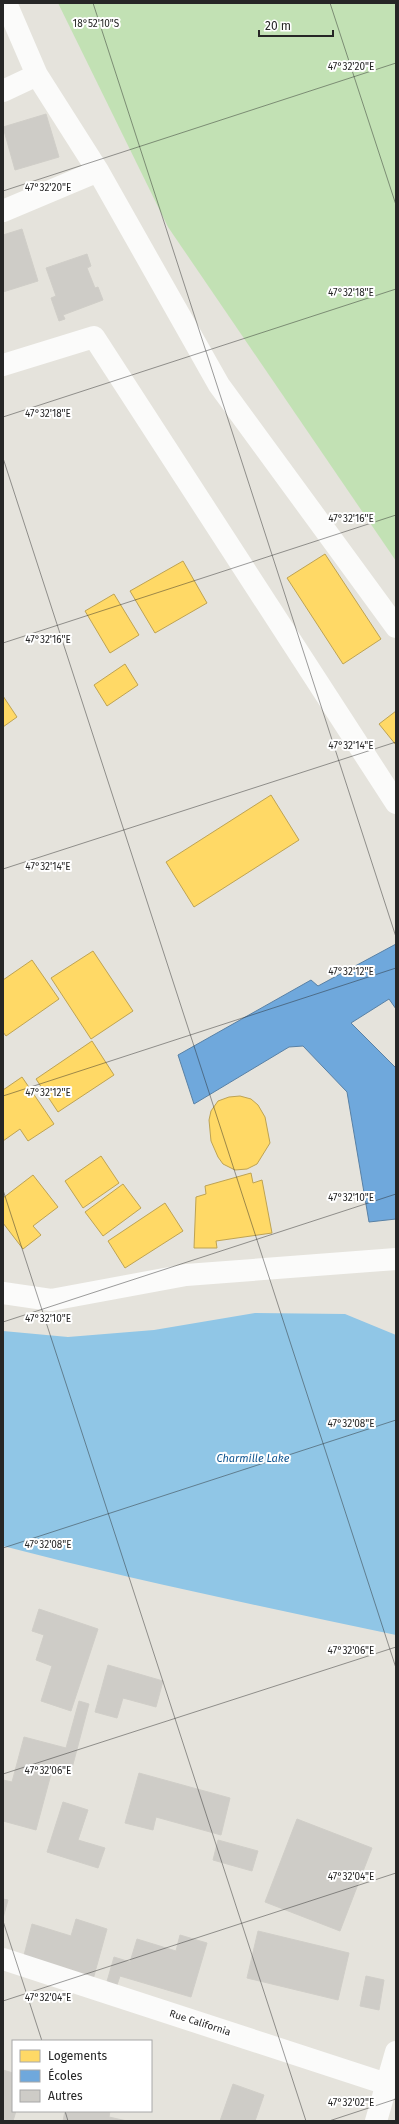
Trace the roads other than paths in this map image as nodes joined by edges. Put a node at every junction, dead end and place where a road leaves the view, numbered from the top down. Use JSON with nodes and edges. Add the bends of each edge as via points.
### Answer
{"nodes":[{"id":1,"x":6,"y":3,"type":"edge"},
{"id":2,"x":37,"y":75,"type":"junction"},
{"id":3,"x":3,"y":91,"type":"edge"},
{"id":4,"x":98,"y":171,"type":"junction"},
{"id":5,"x":3,"y":211,"type":"edge"},
{"id":6,"x":3,"y":365,"type":"edge"},
{"id":7,"x":396,"y":627,"type":"edge"},
{"id":8,"x":396,"y":803,"type":"edge"},
{"id":9,"x":396,"y":1260,"type":"edge"},
{"id":10,"x":3,"y":1293,"type":"edge"},
{"id":11,"x":3,"y":1959,"type":"edge"},
{"id":12,"x":396,"y":2052,"type":"edge"},
{"id":13,"x":391,"y":2085,"type":"edge"},
{"id":14,"x":376,"y":2121,"type":"edge"}],
"edges":[{"from":1,"to":2,"type":"street"},
{"from":2,"to":3,"type":"street"},
{"from":2,"to":4,"type":"street"},
{"from":4,"to":5,"type":"street"},
{"from":4,"to":7,"type":"street","via":[[219,386]]},
{"from":6,"to":8,"type":"street","via":[[94,337]]},
{"from":9,"to":10,"type":"street","via":[[186,1275],[51,1300]]},
{"from":11,"to":13,"type":"street","name":"Rue California"},
{"from":12,"to":13,"type":"street"},
{"from":13,"to":14,"type":"street"}]}
